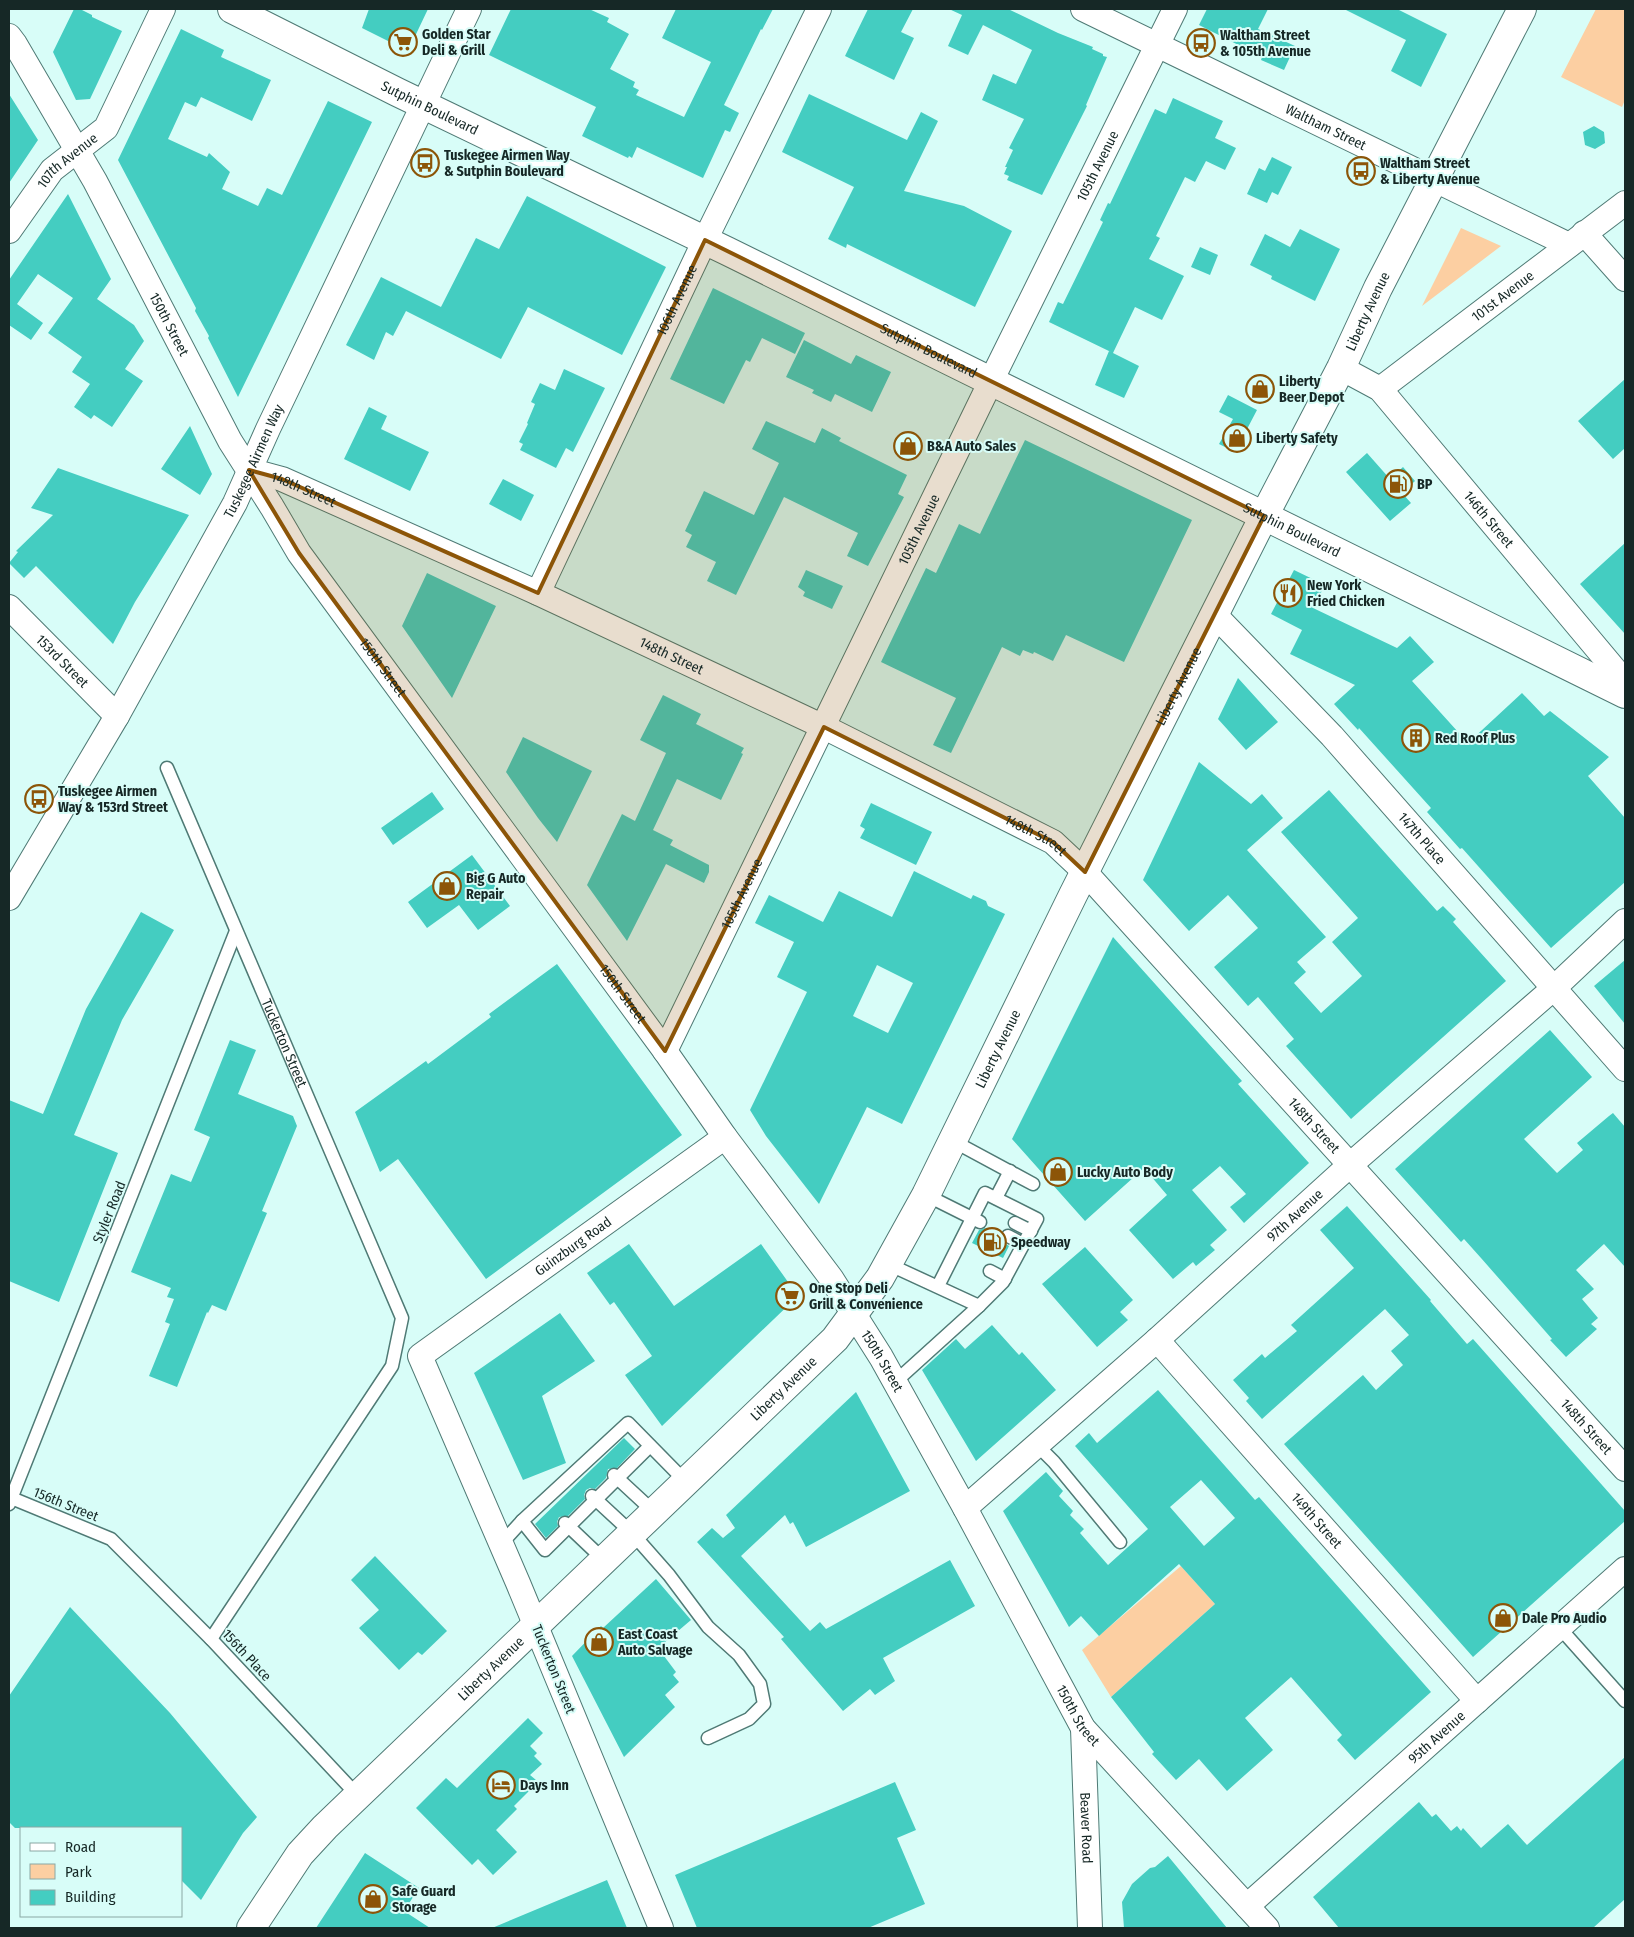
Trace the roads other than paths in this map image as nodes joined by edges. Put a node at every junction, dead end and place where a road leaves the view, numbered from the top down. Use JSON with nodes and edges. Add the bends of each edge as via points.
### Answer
{"nodes":[{"id":1,"x":162,"y":9,"type":"edge"},
{"id":2,"x":232,"y":9,"type":"edge"},
{"id":3,"x":469,"y":9,"type":"edge"},
{"id":4,"x":819,"y":9,"type":"edge"},
{"id":5,"x":1083,"y":9,"type":"edge"},
{"id":6,"x":1175,"y":9,"type":"edge"},
{"id":7,"x":1522,"y":9,"type":"edge"},
{"id":8,"x":9,"y":36,"type":"edge"},
{"id":9,"x":1158,"y":45,"type":"junction"},
{"id":10,"x":424,"y":105,"type":"junction"},
{"id":11,"x":79,"y":151,"type":"junction"},
{"id":12,"x":1434,"y":179,"type":"junction"},
{"id":13,"x":1625,"y":203,"type":"edge"},
{"id":14,"x":9,"y":231,"type":"edge"},
{"id":15,"x":1577,"y":239,"type":"junction"},
{"id":16,"x":705,"y":240,"type":"junction"},
{"id":17,"x":1625,"y":278,"type":"edge"},
{"id":18,"x":1341,"y":368,"type":"junction"},
{"id":19,"x":991,"y":381,"type":"junction"},
{"id":20,"x":1380,"y":389,"type":"junction"},
{"id":21,"x":249,"y":470,"type":"junction"},
{"id":22,"x":1264,"y":516,"type":"junction"},
{"id":23,"x":538,"y":593,"type":"junction"},
{"id":24,"x":9,"y":607,"type":"edge"},
{"id":25,"x":1214,"y":614,"type":"junction"},
{"id":26,"x":1625,"y":682,"type":"edge"},
{"id":27,"x":1625,"y":694,"type":"edge"},
{"id":28,"x":117,"y":716,"type":"junction"},
{"id":29,"x":824,"y":727,"type":"junction"},
{"id":30,"x":167,"y":768,"type":"dead end"},
{"id":31,"x":1085,"y":872,"type":"junction"},
{"id":32,"x":9,"y":898,"type":"edge"},
{"id":33,"x":1625,"y":921,"type":"edge"},
{"id":34,"x":236,"y":930,"type":"junction"},
{"id":35,"x":1554,"y":988,"type":"junction"},
{"id":36,"x":665,"y":1051,"type":"junction"},
{"id":37,"x":1625,"y":1069,"type":"edge"},
{"id":38,"x":725,"y":1137,"type":"junction"},
{"id":39,"x":953,"y":1141,"type":"junction"},
{"id":40,"x":1350,"y":1165,"type":"junction"},
{"id":41,"x":1010,"y":1171,"type":"junction"},
{"id":42,"x":1033,"y":1184,"type":"dead end"},
{"id":43,"x":926,"y":1195,"type":"junction"},
{"id":44,"x":996,"y":1198,"type":"junction"},
{"id":45,"x":976,"y":1220,"type":"junction"},
{"id":46,"x":1015,"y":1223,"type":"dead end"},
{"id":47,"x":1031,"y":1231,"type":"junction"},
{"id":48,"x":1008,"y":1236,"type":"dead end"},
{"id":49,"x":1024,"y":1244,"type":"junction"},
{"id":50,"x":888,"y":1264,"type":"junction"},
{"id":51,"x":990,"y":1271,"type":"dead end"},
{"id":52,"x":1005,"y":1279,"type":"junction"},
{"id":53,"x":938,"y":1286,"type":"junction"},
{"id":54,"x":979,"y":1306,"type":"junction"},
{"id":55,"x":853,"y":1314,"type":"junction"},
{"id":56,"x":1157,"y":1340,"type":"junction"},
{"id":57,"x":420,"y":1356,"type":"joint"},
{"id":58,"x":895,"y":1382,"type":"junction"},
{"id":59,"x":1037,"y":1445,"type":"junction"},
{"id":60,"x":650,"y":1446,"type":"junction"},
{"id":61,"x":1625,"y":1469,"type":"edge"},
{"id":62,"x":616,"y":1477,"type":"junction"},
{"id":63,"x":686,"y":1482,"type":"junction"},
{"id":64,"x":594,"y":1498,"type":"junction"},
{"id":65,"x":10,"y":1500,"type":"edge"},
{"id":66,"x":965,"y":1508,"type":"junction"},
{"id":67,"x":654,"y":1512,"type":"junction"},
{"id":68,"x":522,"y":1521,"type":"junction"},
{"id":69,"x":567,"y":1524,"type":"junction"},
{"id":70,"x":632,"y":1533,"type":"junction"},
{"id":71,"x":111,"y":1539,"type":"joint"},
{"id":72,"x":1120,"y":1542,"type":"dead end"},
{"id":73,"x":501,"y":1544,"type":"junction"},
{"id":74,"x":604,"y":1560,"type":"junction"},
{"id":75,"x":1625,"y":1569,"type":"edge"},
{"id":76,"x":536,"y":1626,"type":"junction"},
{"id":77,"x":1560,"y":1627,"type":"junction"},
{"id":78,"x":211,"y":1639,"type":"junction"},
{"id":79,"x":1625,"y":1700,"type":"edge"},
{"id":80,"x":1478,"y":1701,"type":"junction"},
{"id":81,"x":1083,"y":1728,"type":"junction"},
{"id":82,"x":708,"y":1738,"type":"dead end"},
{"id":83,"x":357,"y":1795,"type":"junction"},
{"id":84,"x":1247,"y":1906,"type":"junction"},
{"id":85,"x":251,"y":1928,"type":"edge"},
{"id":86,"x":662,"y":1928,"type":"edge"},
{"id":87,"x":1090,"y":1928,"type":"edge"},
{"id":88,"x":1267,"y":1928,"type":"edge"}],
"edges":[{"from":1,"to":11,"type":"street","name":"107th Avenue","via":[[106,128]]},
{"from":2,"to":10,"type":"main road","name":"Sutphin Boulevard"},
{"from":3,"to":10,"type":"street","name":"Tuskegee Airmen Way"},
{"from":4,"to":16,"type":"street","name":"106th Avenue"},
{"from":5,"to":9,"type":"street","name":"Waltham Street"},
{"from":6,"to":9,"type":"street","name":"105th Avenue"},
{"from":7,"to":12,"type":"main road","name":"Liberty Avenue"},
{"from":8,"to":11,"type":"street","name":"150th Street"},
{"from":9,"to":12,"type":"street","name":"Waltham Street"},
{"from":9,"to":19,"type":"street","name":"105th Avenue"},
{"from":10,"to":16,"type":"main road","name":"Sutphin Boulevard"},
{"from":10,"to":21,"type":"street","name":"Tuskegee Airmen Way"},
{"from":11,"to":14,"type":"street","name":"107th Avenue","via":[[52,170]]},
{"from":11,"to":21,"type":"street","name":"150th Street","via":[[230,441]]},
{"from":12,"to":15,"type":"street","name":"Waltham Street"},
{"from":12,"to":18,"type":"main road","name":"Liberty Avenue"},
{"from":13,"to":15,"type":"street","name":"101st Avenue"},
{"from":15,"to":17,"type":"street","name":"Waltham Street"},
{"from":15,"to":20,"type":"street","name":"101st Avenue"},
{"from":16,"to":19,"type":"main road","name":"Sutphin Boulevard"},
{"from":16,"to":23,"type":"street","name":"106th Avenue"},
{"from":18,"to":20,"type":"street","name":"146th Street"},
{"from":18,"to":22,"type":"main road","name":"Liberty Avenue"},
{"from":19,"to":22,"type":"main road","name":"Sutphin Boulevard"},
{"from":19,"to":29,"type":"street","name":"105th Avenue"},
{"from":20,"to":26,"type":"street","name":"146th Street"},
{"from":21,"to":23,"type":"street","name":"148th Street","via":[[282,479]]},
{"from":21,"to":28,"type":"street","name":"Tuskegee Airmen Way","via":[[219,532]]},
{"from":21,"to":36,"type":"street","name":"150th Street","via":[[298,553]]},
{"from":22,"to":25,"type":"main road","name":"Liberty Avenue"},
{"from":22,"to":27,"type":"main road","name":"Sutphin Boulevard"},
{"from":23,"to":29,"type":"street","name":"148th Street"},
{"from":24,"to":28,"type":"street","name":"153rd Street"},
{"from":25,"to":31,"type":"main road","name":"Liberty Avenue"},
{"from":25,"to":35,"type":"street","name":"147th Place","via":[[1332,736]]},
{"from":28,"to":32,"type":"street","name":"Tuskegee Airmen Way"},
{"from":29,"to":31,"type":"street","name":"148th Street","via":[[1052,842]]},
{"from":29,"to":36,"type":"street","name":"105th Avenue"},
{"from":30,"to":34,"type":"lane","name":"Tuckerton Street"},
{"from":31,"to":39,"type":"main road","name":"Liberty Avenue"},
{"from":31,"to":40,"type":"street","name":"148th Street"},
{"from":33,"to":35,"type":"street","name":"97th Avenue"},
{"from":34,"to":65,"type":"lane","name":"Styler Road"},
{"from":34,"to":78,"type":"lane","name":"Tuckerton Street","via":[[402,1318],[392,1366]]},
{"from":35,"to":37,"type":"street","name":"147th Place"},
{"from":35,"to":40,"type":"street","name":"97th Avenue"},
{"from":36,"to":38,"type":"street","name":"150th Street"},
{"from":38,"to":55,"type":"street","name":"150th Street","via":[[831,1278]]},
{"from":38,"to":57,"type":"street","name":"Guinzburg Road"},
{"from":39,"to":41,"type":"lane"},
{"from":39,"to":43,"type":"main road","name":"Liberty Avenue"},
{"from":40,"to":56,"type":"street","name":"97th Avenue"},
{"from":40,"to":61,"type":"street","name":"148th Street"},
{"from":41,"to":42,"type":"lane"},
{"from":41,"to":44,"type":"lane"},
{"from":43,"to":45,"type":"lane"},
{"from":43,"to":50,"type":"main road","name":"Liberty Avenue"},
{"from":44,"to":45,"type":"lane","via":[[986,1193]]},
{"from":44,"to":47,"type":"lane","via":[[1037,1219]]},
{"from":45,"to":53,"type":"lane","via":[[951,1271]]},
{"from":46,"to":47,"type":"lane"},
{"from":47,"to":49,"type":"lane"},
{"from":48,"to":49,"type":"lane"},
{"from":49,"to":52,"type":"lane"},
{"from":50,"to":53,"type":"lane"},
{"from":50,"to":55,"type":"main road","name":"Liberty Avenue"},
{"from":51,"to":52,"type":"lane"},
{"from":52,"to":54,"type":"lane","via":[[988,1289]]},
{"from":53,"to":54,"type":"lane"},
{"from":54,"to":58,"type":"lane"},
{"from":55,"to":58,"type":"street","name":"150th Street"},
{"from":55,"to":63,"type":"main road","name":"Liberty Avenue","via":[[835,1339]]},
{"from":56,"to":59,"type":"street","name":"97th Avenue"},
{"from":56,"to":80,"type":"street","name":"149th Street"},
{"from":57,"to":73,"type":"street","name":"Tuckerton Street"},
{"from":58,"to":66,"type":"street","name":"150th Street"},
{"from":59,"to":66,"type":"street","name":"97th Avenue"},
{"from":59,"to":72,"type":"lane"},
{"from":60,"to":62,"type":"lane"},
{"from":60,"to":63,"type":"lane"},
{"from":60,"to":68,"type":"lane","via":[[628,1423],[547,1505]]},
{"from":62,"to":64,"type":"lane"},
{"from":62,"to":67,"type":"lane"},
{"from":63,"to":67,"type":"main road","name":"Liberty Avenue"},
{"from":64,"to":69,"type":"lane"},
{"from":64,"to":70,"type":"lane"},
{"from":65,"to":71,"type":"lane","name":"156th Street"},
{"from":66,"to":81,"type":"street","name":"150th Street"},
{"from":67,"to":70,"type":"main road","name":"Liberty Avenue"},
{"from":68,"to":69,"type":"lane","via":[[545,1550]]},
{"from":68,"to":73,"type":"lane"},
{"from":69,"to":74,"type":"lane"},
{"from":70,"to":74,"type":"main road","name":"Liberty Avenue"},
{"from":70,"to":82,"type":"lane","via":[[670,1575],[708,1627],[739,1655],[760,1684],[764,1704],[748,1719]]},
{"from":71,"to":78,"type":"lane","name":"156th Place"},
{"from":73,"to":76,"type":"street","name":"Tuckerton Street"},
{"from":74,"to":76,"type":"main road","name":"Liberty Avenue"},
{"from":75,"to":77,"type":"street","name":"95th Avenue"},
{"from":76,"to":83,"type":"main road","name":"Liberty Avenue"},
{"from":76,"to":86,"type":"street","name":"Tuckerton Street"},
{"from":77,"to":79,"type":"lane"},
{"from":77,"to":80,"type":"street","name":"95th Avenue"},
{"from":78,"to":83,"type":"lane","name":"156th Place"},
{"from":80,"to":84,"type":"street","name":"95th Avenue"},
{"from":81,"to":84,"type":"street","name":"150th Street"},
{"from":81,"to":87,"type":"street","name":"Beaver Road"},
{"from":83,"to":85,"type":"main road","name":"Liberty Avenue","via":[[300,1854]]},
{"from":84,"to":88,"type":"street","name":"150th Street"}]}
